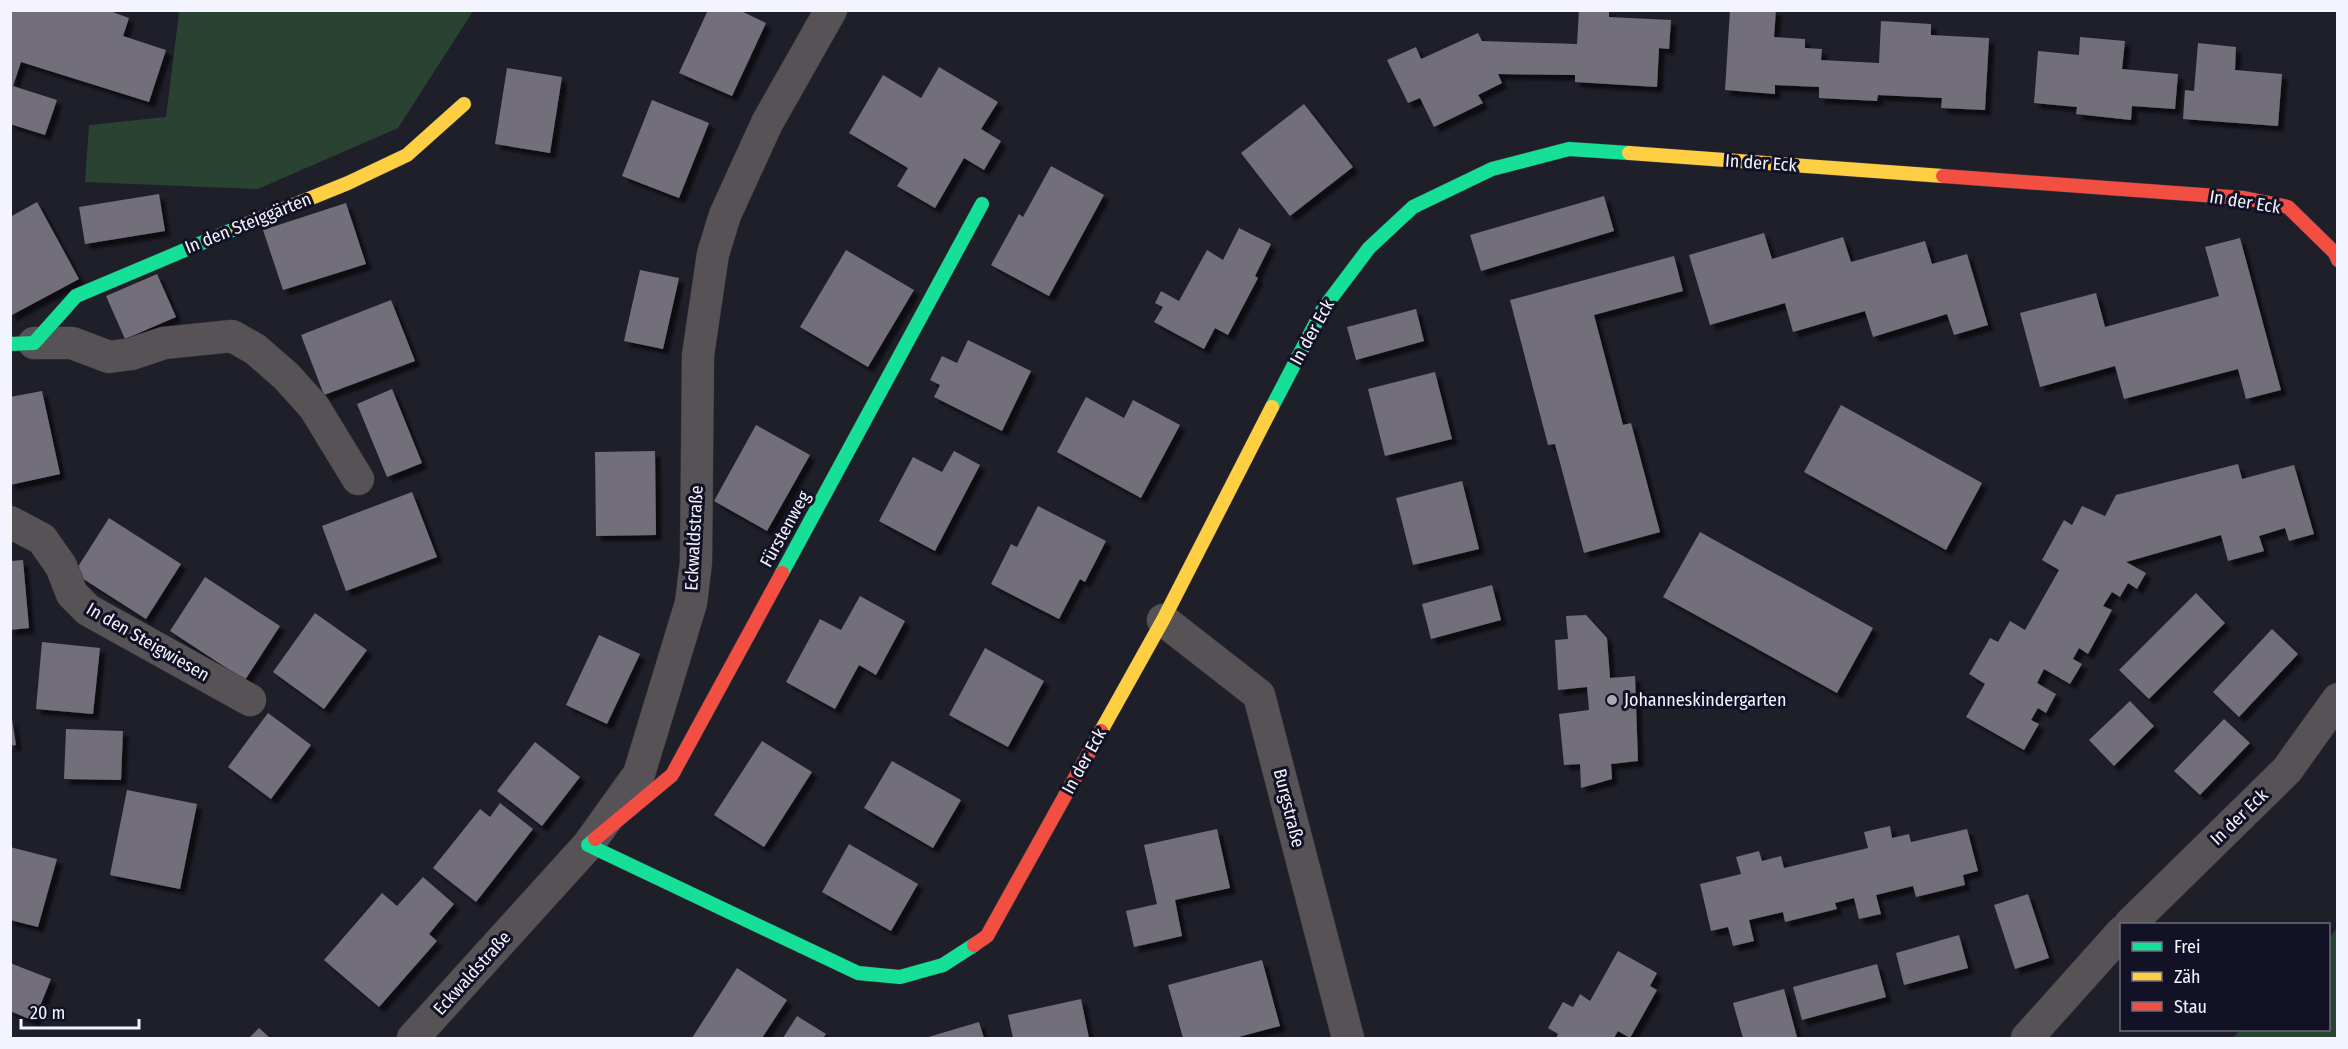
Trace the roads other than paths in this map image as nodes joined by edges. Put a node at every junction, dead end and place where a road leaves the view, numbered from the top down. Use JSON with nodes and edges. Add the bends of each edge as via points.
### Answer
{"nodes":[{"id":1,"x":831,"y":10,"type":"edge"},
{"id":2,"x":464,"y":104,"type":"dead end"},
{"id":3,"x":982,"y":204,"type":"dead end"},
{"id":4,"x":2337,"y":260,"type":"edge"},
{"id":5,"x":22,"y":344,"type":"edge"},
{"id":6,"x":358,"y":479,"type":"dead end"},
{"id":7,"x":10,"y":522,"type":"edge"},
{"id":8,"x":1163,"y":620,"type":"junction"},
{"id":9,"x":2337,"y":699,"type":"edge"},
{"id":10,"x":250,"y":700,"type":"dead end"},
{"id":11,"x":588,"y":845,"type":"junction"},
{"id":12,"x":2131,"y":923,"type":"edge"},
{"id":13,"x":2120,"y":933,"type":"edge"},
{"id":14,"x":413,"y":1038,"type":"edge"},
{"id":15,"x":1348,"y":1038,"type":"edge"},
{"id":16,"x":2027,"y":1038,"type":"edge"}],
"edges":[{"from":1,"to":11,"type":"street","name":"Eckwaldstraße","via":[[767,123],[725,215],[713,254],[699,355],[696,562],[691,603],[639,774]]},
{"from":2,"to":5,"type":"street","name":"In den Steiggärten","via":[[407,155],[76,296]]},
{"from":3,"to":11,"type":"street","name":"Fürstenweg","via":[[672,775]]},
{"from":4,"to":8,"type":"street","name":"In der Eck","via":[[2288,207],[2244,198],[1569,149],[1492,169],[1413,207],[1369,248],[1323,309]]},
{"from":5,"to":6,"type":"street","name":"In den Steiggärten","via":[[72,343],[109,357],[164,343],[232,336],[255,349],[314,407]]},
{"from":7,"to":10,"type":"street","name":"In den Steigwiesen","via":[[42,539],[61,566],[72,594],[88,610]]},
{"from":8,"to":11,"type":"street","name":"In der Eck","via":[[987,936],[943,965],[900,977],[858,973]]},
{"from":8,"to":15,"type":"street","name":"Burgstraße","via":[[1259,695]]},
{"from":9,"to":12,"type":"street","name":"In der Eck","via":[[2287,770]]},
{"from":11,"to":14,"type":"street","name":"Eckwaldstraße"},
{"from":13,"to":16,"type":"street"}]}
